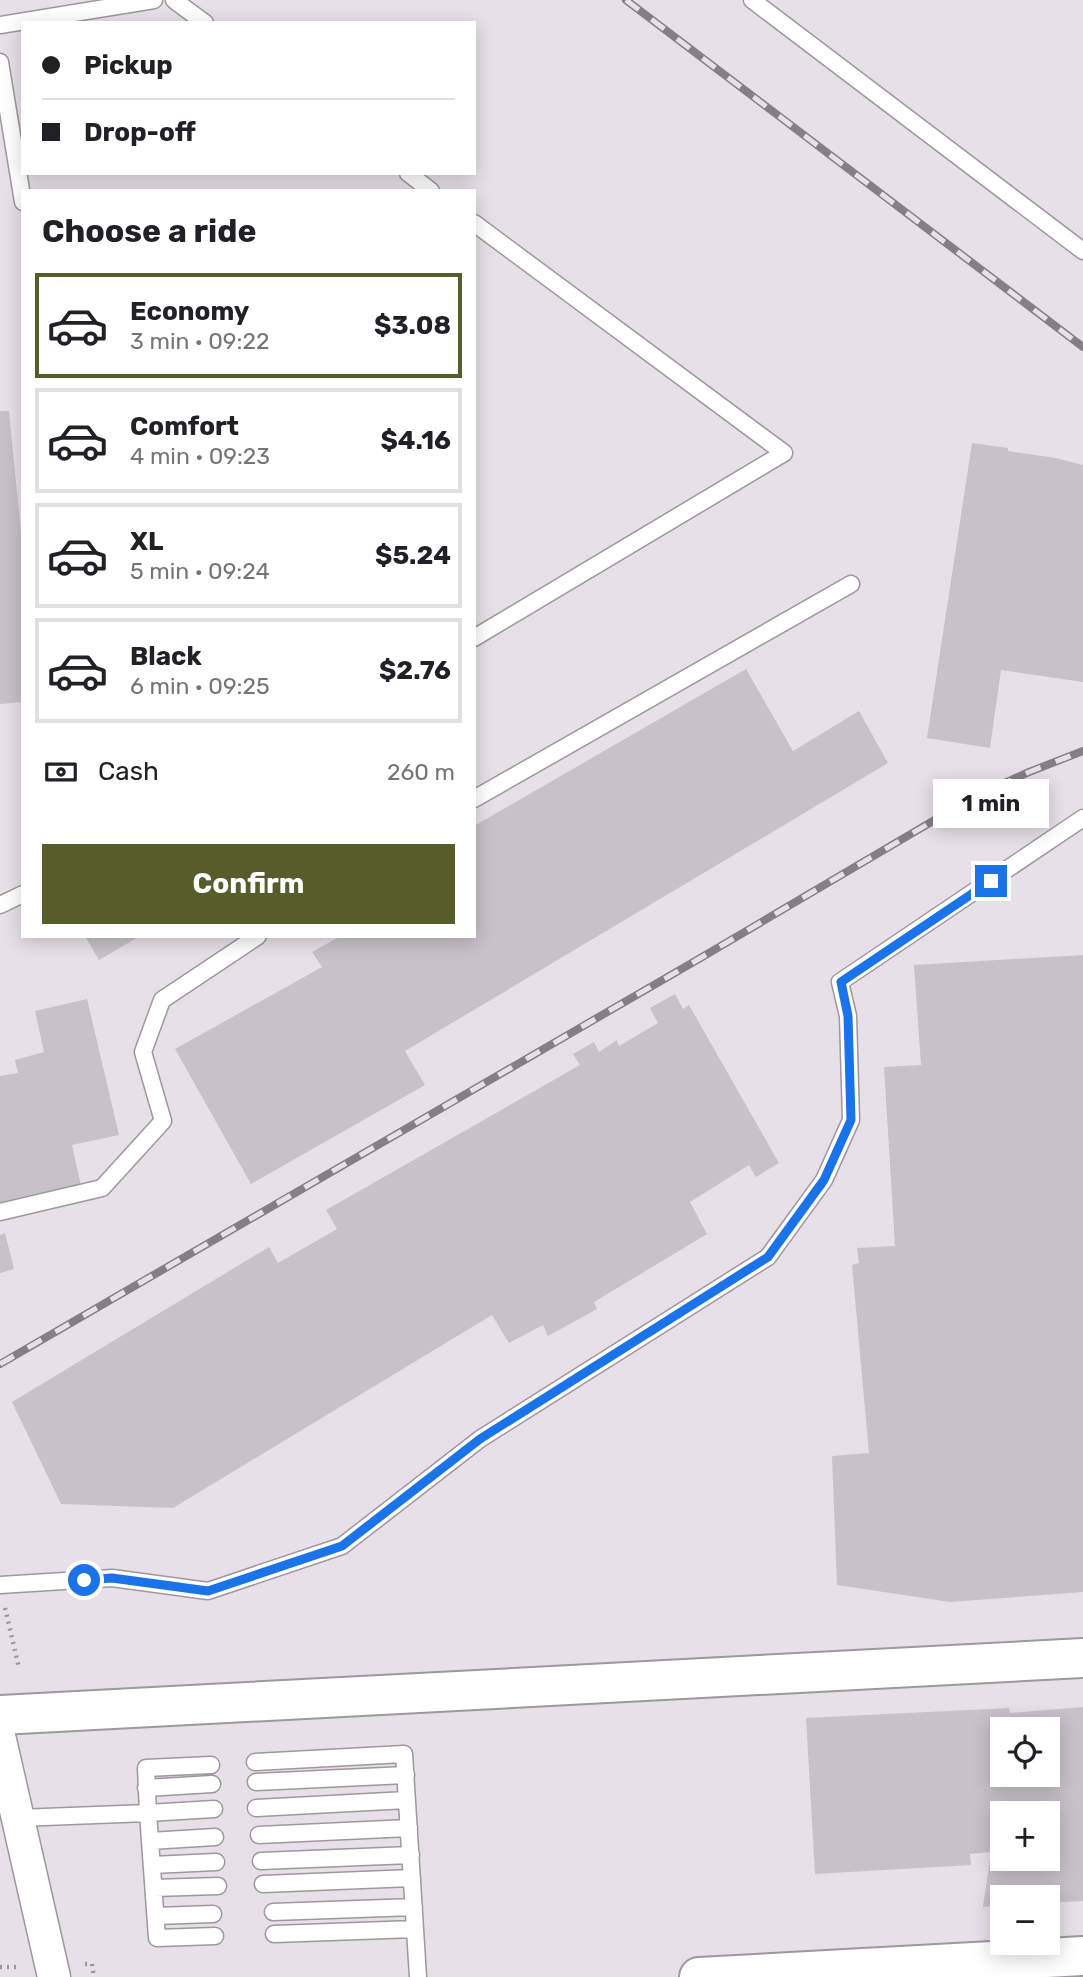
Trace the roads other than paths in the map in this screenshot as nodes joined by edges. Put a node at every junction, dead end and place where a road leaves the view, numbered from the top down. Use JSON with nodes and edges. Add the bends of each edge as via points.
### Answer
{"nodes":[{"id":1,"x":154,"y":0,"type":"edge"},
{"id":2,"x":174,"y":0,"type":"edge"},
{"id":3,"x":752,"y":0,"type":"edge"},
{"id":4,"x":202,"y":21,"type":"edge"},
{"id":5,"x":0,"y":24,"type":"edge"},
{"id":6,"x":0,"y":62,"type":"edge"},
{"id":7,"x":411,"y":175,"type":"edge"},
{"id":8,"x":428,"y":189,"type":"edge"},
{"id":9,"x":21,"y":190,"type":"edge"},
{"id":10,"x":476,"y":224,"type":"edge"},
{"id":11,"x":1083,"y":251,"type":"edge"},
{"id":12,"x":851,"y":584,"type":"dead end"},
{"id":13,"x":476,"y":637,"type":"edge"},
{"id":14,"x":476,"y":798,"type":"edge"},
{"id":15,"x":1083,"y":818,"type":"edge"},
{"id":16,"x":21,"y":895,"type":"edge"},
{"id":17,"x":0,"y":905,"type":"edge"},
{"id":18,"x":255,"y":938,"type":"edge"},
{"id":19,"x":0,"y":1212,"type":"edge"},
{"id":20,"x":0,"y":1585,"type":"edge"},
{"id":21,"x":1083,"y":1658,"type":"edge"},
{"id":22,"x":0,"y":1715,"type":"edge"},
{"id":23,"x":0,"y":1740,"type":"edge"},
{"id":24,"x":255,"y":1762,"type":"dead end"},
{"id":25,"x":211,"y":1765,"type":"dead end"},
{"id":26,"x":406,"y":1775,"type":"junction"},
{"id":27,"x":256,"y":1782,"type":"dead end"},
{"id":28,"x":212,"y":1784,"type":"dead end"},
{"id":29,"x":146,"y":1788,"type":"junction"},
{"id":30,"x":407,"y":1801,"type":"junction"},
{"id":31,"x":256,"y":1808,"type":"dead end"},
{"id":32,"x":214,"y":1809,"type":"dead end"},
{"id":33,"x":148,"y":1813,"type":"junction"},
{"id":34,"x":18,"y":1818,"type":"junction"},
{"id":35,"x":409,"y":1828,"type":"junction"},
{"id":36,"x":259,"y":1835,"type":"dead end"},
{"id":37,"x":215,"y":1838,"type":"dead end"},
{"id":38,"x":150,"y":1841,"type":"junction"},
{"id":39,"x":411,"y":1855,"type":"junction"},
{"id":40,"x":261,"y":1861,"type":"dead end"},
{"id":41,"x":216,"y":1862,"type":"dead end"},
{"id":42,"x":152,"y":1865,"type":"junction"},
{"id":43,"x":412,"y":1878,"type":"junction"},
{"id":44,"x":263,"y":1884,"type":"dead end"},
{"id":45,"x":218,"y":1885,"type":"dead end"},
{"id":46,"x":154,"y":1888,"type":"junction"},
{"id":47,"x":414,"y":1906,"type":"junction"},
{"id":48,"x":272,"y":1912,"type":"dead end"},
{"id":49,"x":213,"y":1914,"type":"dead end"},
{"id":50,"x":156,"y":1916,"type":"junction"},
{"id":51,"x":415,"y":1929,"type":"junction"},
{"id":52,"x":274,"y":1934,"type":"dead end"},
{"id":53,"x":215,"y":1936,"type":"dead end"},
{"id":54,"x":1083,"y":1956,"type":"edge"},
{"id":55,"x":54,"y":1977,"type":"edge"},
{"id":56,"x":418,"y":1977,"type":"edge"},
{"id":57,"x":699,"y":1977,"type":"edge"}],
"edges":[{"from":1,"to":5,"type":"lane"},
{"from":2,"to":4,"type":"lane"},
{"from":3,"to":11,"type":"lane"},
{"from":6,"to":9,"type":"lane"},
{"from":7,"to":8,"type":"lane"},
{"from":10,"to":13,"type":"lane","via":[[784,453]]},
{"from":12,"to":14,"type":"lane"},
{"from":15,"to":20,"type":"lane","via":[[841,982],[848,1016],[851,1120],[824,1180],[768,1257],[480,1439],[342,1546],[208,1591],[112,1578]]},
{"from":16,"to":17,"type":"lane"},
{"from":18,"to":19,"type":"lane","via":[[162,1000],[143,1052],[163,1121],[102,1188]]},
{"from":21,"to":22,"type":"main road"},
{"from":23,"to":34,"type":"street"},
{"from":24,"to":26,"type":"lane","via":[[404,1754]]},
{"from":25,"to":29,"type":"lane","via":[[146,1768]]},
{"from":26,"to":27,"type":"lane"},
{"from":26,"to":30,"type":"lane"},
{"from":28,"to":29,"type":"lane"},
{"from":29,"to":33,"type":"lane"},
{"from":30,"to":31,"type":"lane"},
{"from":30,"to":35,"type":"lane"},
{"from":32,"to":33,"type":"lane"},
{"from":33,"to":34,"type":"lane"},
{"from":33,"to":38,"type":"lane"},
{"from":34,"to":55,"type":"street"},
{"from":35,"to":36,"type":"lane"},
{"from":35,"to":39,"type":"lane"},
{"from":37,"to":38,"type":"lane"},
{"from":38,"to":42,"type":"lane"},
{"from":39,"to":40,"type":"lane"},
{"from":39,"to":43,"type":"lane"},
{"from":41,"to":42,"type":"lane"},
{"from":42,"to":46,"type":"lane"},
{"from":43,"to":44,"type":"lane"},
{"from":43,"to":47,"type":"lane"},
{"from":45,"to":46,"type":"lane"},
{"from":46,"to":50,"type":"lane"},
{"from":47,"to":48,"type":"lane"},
{"from":47,"to":51,"type":"lane"},
{"from":49,"to":50,"type":"lane"},
{"from":50,"to":53,"type":"lane","via":[[157,1938]]},
{"from":51,"to":52,"type":"lane"},
{"from":51,"to":56,"type":"lane"},
{"from":54,"to":57,"type":"main road"}]}
